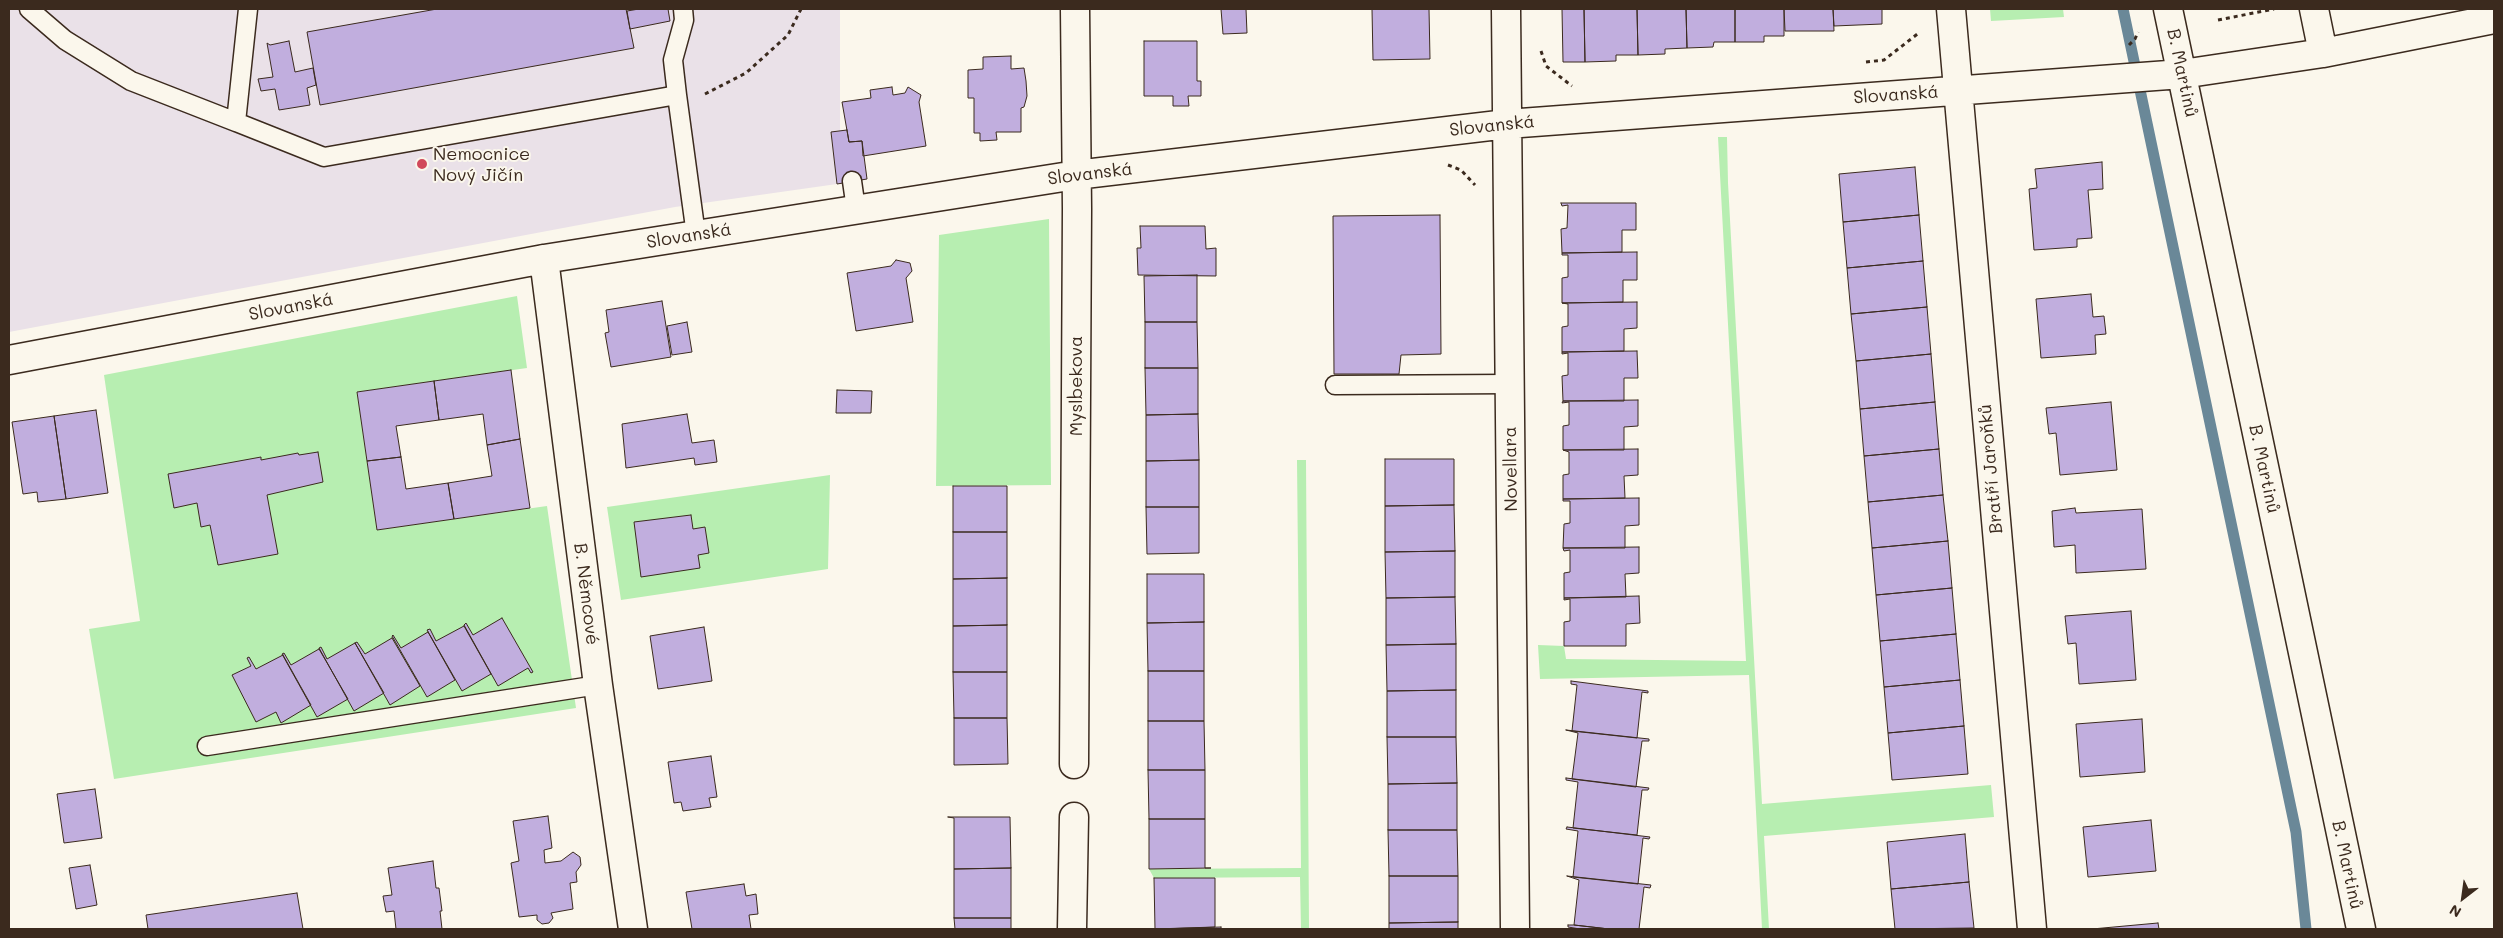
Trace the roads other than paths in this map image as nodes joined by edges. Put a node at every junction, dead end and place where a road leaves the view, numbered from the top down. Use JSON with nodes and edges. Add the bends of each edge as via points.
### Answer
{"nodes":[{"id":1,"x":29,"y":9,"type":"edge"},
{"id":2,"x":248,"y":9,"type":"edge"},
{"id":3,"x":683,"y":9,"type":"edge"},
{"id":4,"x":1075,"y":9,"type":"edge"},
{"id":5,"x":1506,"y":9,"type":"edge"},
{"id":6,"x":2168,"y":9,"type":"edge"},
{"id":7,"x":2314,"y":9,"type":"edge"},
{"id":8,"x":1952,"y":16,"type":"edge"},
{"id":9,"x":2494,"y":20,"type":"edge"},
{"id":10,"x":2323,"y":53,"type":"junction"},
{"id":11,"x":2182,"y":74,"type":"junction"},
{"id":12,"x":1958,"y":90,"type":"junction"},
{"id":13,"x":677,"y":96,"type":"junction"},
{"id":14,"x":236,"y":122,"type":"junction"},
{"id":15,"x":1507,"y":124,"type":"junction"},
{"id":16,"x":1076,"y":175,"type":"junction"},
{"id":17,"x":852,"y":181,"type":"dead end"},
{"id":18,"x":856,"y":209,"type":"junction"},
{"id":19,"x":696,"y":235,"type":"junction"},
{"id":20,"x":544,"y":259,"type":"junction"},
{"id":21,"x":9,"y":360,"type":"edge"},
{"id":22,"x":1510,"y":384,"type":"junction"},
{"id":23,"x":1335,"y":385,"type":"dead end"},
{"id":24,"x":598,"y":685,"type":"junction"},
{"id":25,"x":207,"y":746,"type":"dead end"},
{"id":26,"x":1074,"y":764,"type":"dead end"},
{"id":27,"x":1074,"y":816,"type":"dead end"},
{"id":28,"x":633,"y":929,"type":"edge"},
{"id":29,"x":1072,"y":929,"type":"edge"},
{"id":30,"x":1515,"y":929,"type":"edge"},
{"id":31,"x":2032,"y":929,"type":"edge"},
{"id":32,"x":2361,"y":929,"type":"edge"}],
"edges":[{"from":1,"to":14,"type":"lane","via":[[65,40],[131,81]]},
{"from":2,"to":14,"type":"lane"},
{"from":3,"to":13,"type":"lane","via":[[684,20],[673,60]]},
{"from":4,"to":16,"type":"street","name":"Myslbekova"},
{"from":5,"to":15,"type":"street","name":"Novellara"},
{"from":6,"to":11,"type":"street","name":"B. Martinů"},
{"from":7,"to":10,"type":"street"},
{"from":8,"to":12,"type":"street","name":"Bratří Jaroňků"},
{"from":9,"to":10,"type":"street","name":"Slovanská"},
{"from":10,"to":11,"type":"street","name":"Slovanská"},
{"from":11,"to":12,"type":"street","name":"Slovanská"},
{"from":11,"to":32,"type":"street","name":"B. Martinů"},
{"from":12,"to":15,"type":"street","name":"Slovanská"},
{"from":12,"to":31,"type":"street","name":"Bratří Jaroňků"},
{"from":13,"to":14,"type":"lane","via":[[324,157]]},
{"from":13,"to":19,"type":"lane"},
{"from":15,"to":16,"type":"street","name":"Slovanská"},
{"from":15,"to":22,"type":"street","name":"Novellara"},
{"from":16,"to":18,"type":"street","name":"Slovanská"},
{"from":16,"to":26,"type":"street","name":"Myslbekova"},
{"from":17,"to":18,"type":"lane"},
{"from":18,"to":19,"type":"street","name":"Slovanská"},
{"from":19,"to":20,"type":"street","name":"Slovanská"},
{"from":20,"to":21,"type":"street","name":"Slovanská"},
{"from":20,"to":24,"type":"street","name":"B. Němcové"},
{"from":22,"to":23,"type":"lane"},
{"from":22,"to":30,"type":"street","name":"Novellara"},
{"from":24,"to":25,"type":"lane"},
{"from":24,"to":28,"type":"street","name":"B. Němcové"},
{"from":27,"to":29,"type":"street"}]}
